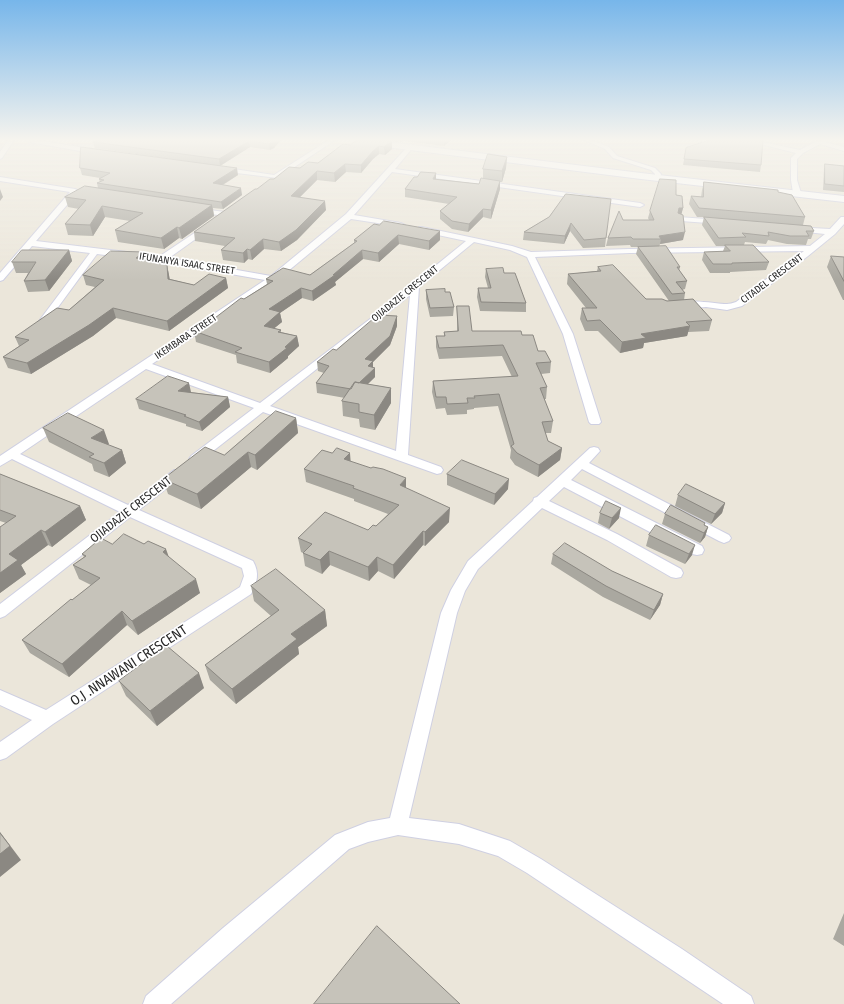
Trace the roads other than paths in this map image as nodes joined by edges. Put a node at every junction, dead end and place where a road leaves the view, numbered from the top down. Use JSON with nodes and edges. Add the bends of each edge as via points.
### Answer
{"nodes":[{"id":1,"x":47,"y":187,"type":"edge"},
{"id":2,"x":376,"y":187,"type":"edge"},
{"id":3,"x":511,"y":187,"type":"edge"},
{"id":4,"x":740,"y":187,"type":"edge"},
{"id":5,"x":796,"y":187,"type":"edge"},
{"id":6,"x":797,"y":193,"type":"junction"},
{"id":7,"x":844,"y":198,"type":"edge"},
{"id":8,"x":640,"y":205,"type":"dead end"},
{"id":9,"x":186,"y":208,"type":"edge"},
{"id":10,"x":349,"y":216,"type":"junction"},
{"id":11,"x":681,"y":219,"type":"edge"},
{"id":12,"x":844,"y":220,"type":"edge"},
{"id":13,"x":731,"y":223,"type":"edge"},
{"id":14,"x":784,"y":228,"type":"edge"},
{"id":15,"x":832,"y":232,"type":"junction"},
{"id":16,"x":473,"y":239,"type":"junction"},
{"id":17,"x":30,"y":243,"type":"junction"},
{"id":18,"x":812,"y":248,"type":"junction"},
{"id":19,"x":95,"y":251,"type":"junction"},
{"id":20,"x":530,"y":255,"type":"junction"},
{"id":21,"x":162,"y":259,"type":"junction"},
{"id":22,"x":0,"y":278,"type":"edge"},
{"id":23,"x":273,"y":279,"type":"junction"},
{"id":24,"x":416,"y":286,"type":"junction"},
{"id":25,"x":671,"y":307,"type":"edge"},
{"id":26,"x":38,"y":328,"type":"edge"},
{"id":27,"x":144,"y":365,"type":"junction"},
{"id":28,"x":261,"y":407,"type":"junction"},
{"id":29,"x":595,"y":422,"type":"dead end"},
{"id":30,"x":594,"y":451,"type":"dead end"},
{"id":31,"x":5,"y":458,"type":"edge"},
{"id":32,"x":402,"y":458,"type":"junction"},
{"id":33,"x":581,"y":464,"type":"junction"},
{"id":34,"x":437,"y":470,"type":"dead end"},
{"id":35,"x":563,"y":481,"type":"junction"},
{"id":36,"x":539,"y":501,"type":"junction"},
{"id":37,"x":129,"y":511,"type":"junction"},
{"id":38,"x":724,"y":538,"type":"dead end"},
{"id":39,"x":697,"y":550,"type":"dead end"},
{"id":40,"x":676,"y":573,"type":"dead end"},
{"id":41,"x":0,"y":612,"type":"edge"},
{"id":42,"x":0,"y":697,"type":"edge"},
{"id":43,"x":47,"y":719,"type":"junction"},
{"id":44,"x":0,"y":752,"type":"edge"},
{"id":45,"x":398,"y":826,"type":"junction"},
{"id":46,"x":154,"y":1004,"type":"edge"},
{"id":47,"x":743,"y":1004,"type":"edge"}],
"edges":[{"from":1,"to":17,"type":"street","via":[[78,192]]},
{"from":2,"to":10,"type":"street","name":"IKEMBARA STREET"},
{"from":3,"to":8,"type":"street"},
{"from":4,"to":6,"type":"main road"},
{"from":5,"to":6,"type":"street"},
{"from":6,"to":7,"type":"main road"},
{"from":9,"to":21,"type":"street","via":[[228,212]]},
{"from":10,"to":16,"type":"street"},
{"from":10,"to":23,"type":"street","name":"IKEMBARA STREET"},
{"from":11,"to":13,"type":"street"},
{"from":12,"to":15,"type":"street","name":"CITADEL CRESCENT"},
{"from":14,"to":15,"type":"street"},
{"from":15,"to":18,"type":"street","name":"CITADEL CRESCENT"},
{"from":16,"to":20,"type":"street"},
{"from":16,"to":24,"type":"street","name":"OJIADAZIE CRESCENT"},
{"from":17,"to":19,"type":"street","name":"IFUNANYA ISAAC STREET"},
{"from":17,"to":22,"type":"street"},
{"from":18,"to":20,"type":"street"},
{"from":18,"to":25,"type":"street","name":"CITADEL CRESCENT","via":[[739,304],[727,307],[706,304]]},
{"from":19,"to":21,"type":"street","name":"IFUNANYA ISAAC STREET"},
{"from":19,"to":26,"type":"street"},
{"from":20,"to":29,"type":"street","via":[[568,334]]},
{"from":21,"to":23,"type":"street","name":"IFUNANYA ISAAC STREET"},
{"from":23,"to":27,"type":"street","name":"IKEMBARA STREET"},
{"from":24,"to":28,"type":"street","name":"OJIADAZIE CRESCENT"},
{"from":24,"to":32,"type":"street"},
{"from":27,"to":28,"type":"street"},
{"from":27,"to":31,"type":"street","name":"IKEMBARA STREET"},
{"from":28,"to":32,"type":"street"},
{"from":28,"to":37,"type":"street","name":"OJIADAZIE CRESCENT"},
{"from":30,"to":33,"type":"street"},
{"from":31,"to":37,"type":"street"},
{"from":32,"to":34,"type":"street"},
{"from":33,"to":35,"type":"street"},
{"from":33,"to":38,"type":"street"},
{"from":35,"to":36,"type":"street"},
{"from":35,"to":39,"type":"street"},
{"from":36,"to":40,"type":"street","via":[[612,537]]},
{"from":36,"to":45,"type":"street","via":[[474,565],[458,590],[449,613]]},
{"from":37,"to":41,"type":"street","name":"OJIADAZIE CRESCENT"},
{"from":37,"to":43,"type":"street","name":"O.J .NNAWANI CRESCENT","via":[[248,565],[251,576],[246,590]]},
{"from":42,"to":43,"type":"street"},
{"from":43,"to":44,"type":"street","name":"O.J .NNAWANI CRESCENT"},
{"from":45,"to":46,"type":"street","via":[[368,832],[342,842]]},
{"from":45,"to":47,"type":"street","via":[[459,834],[503,848],[674,956]]}]}
